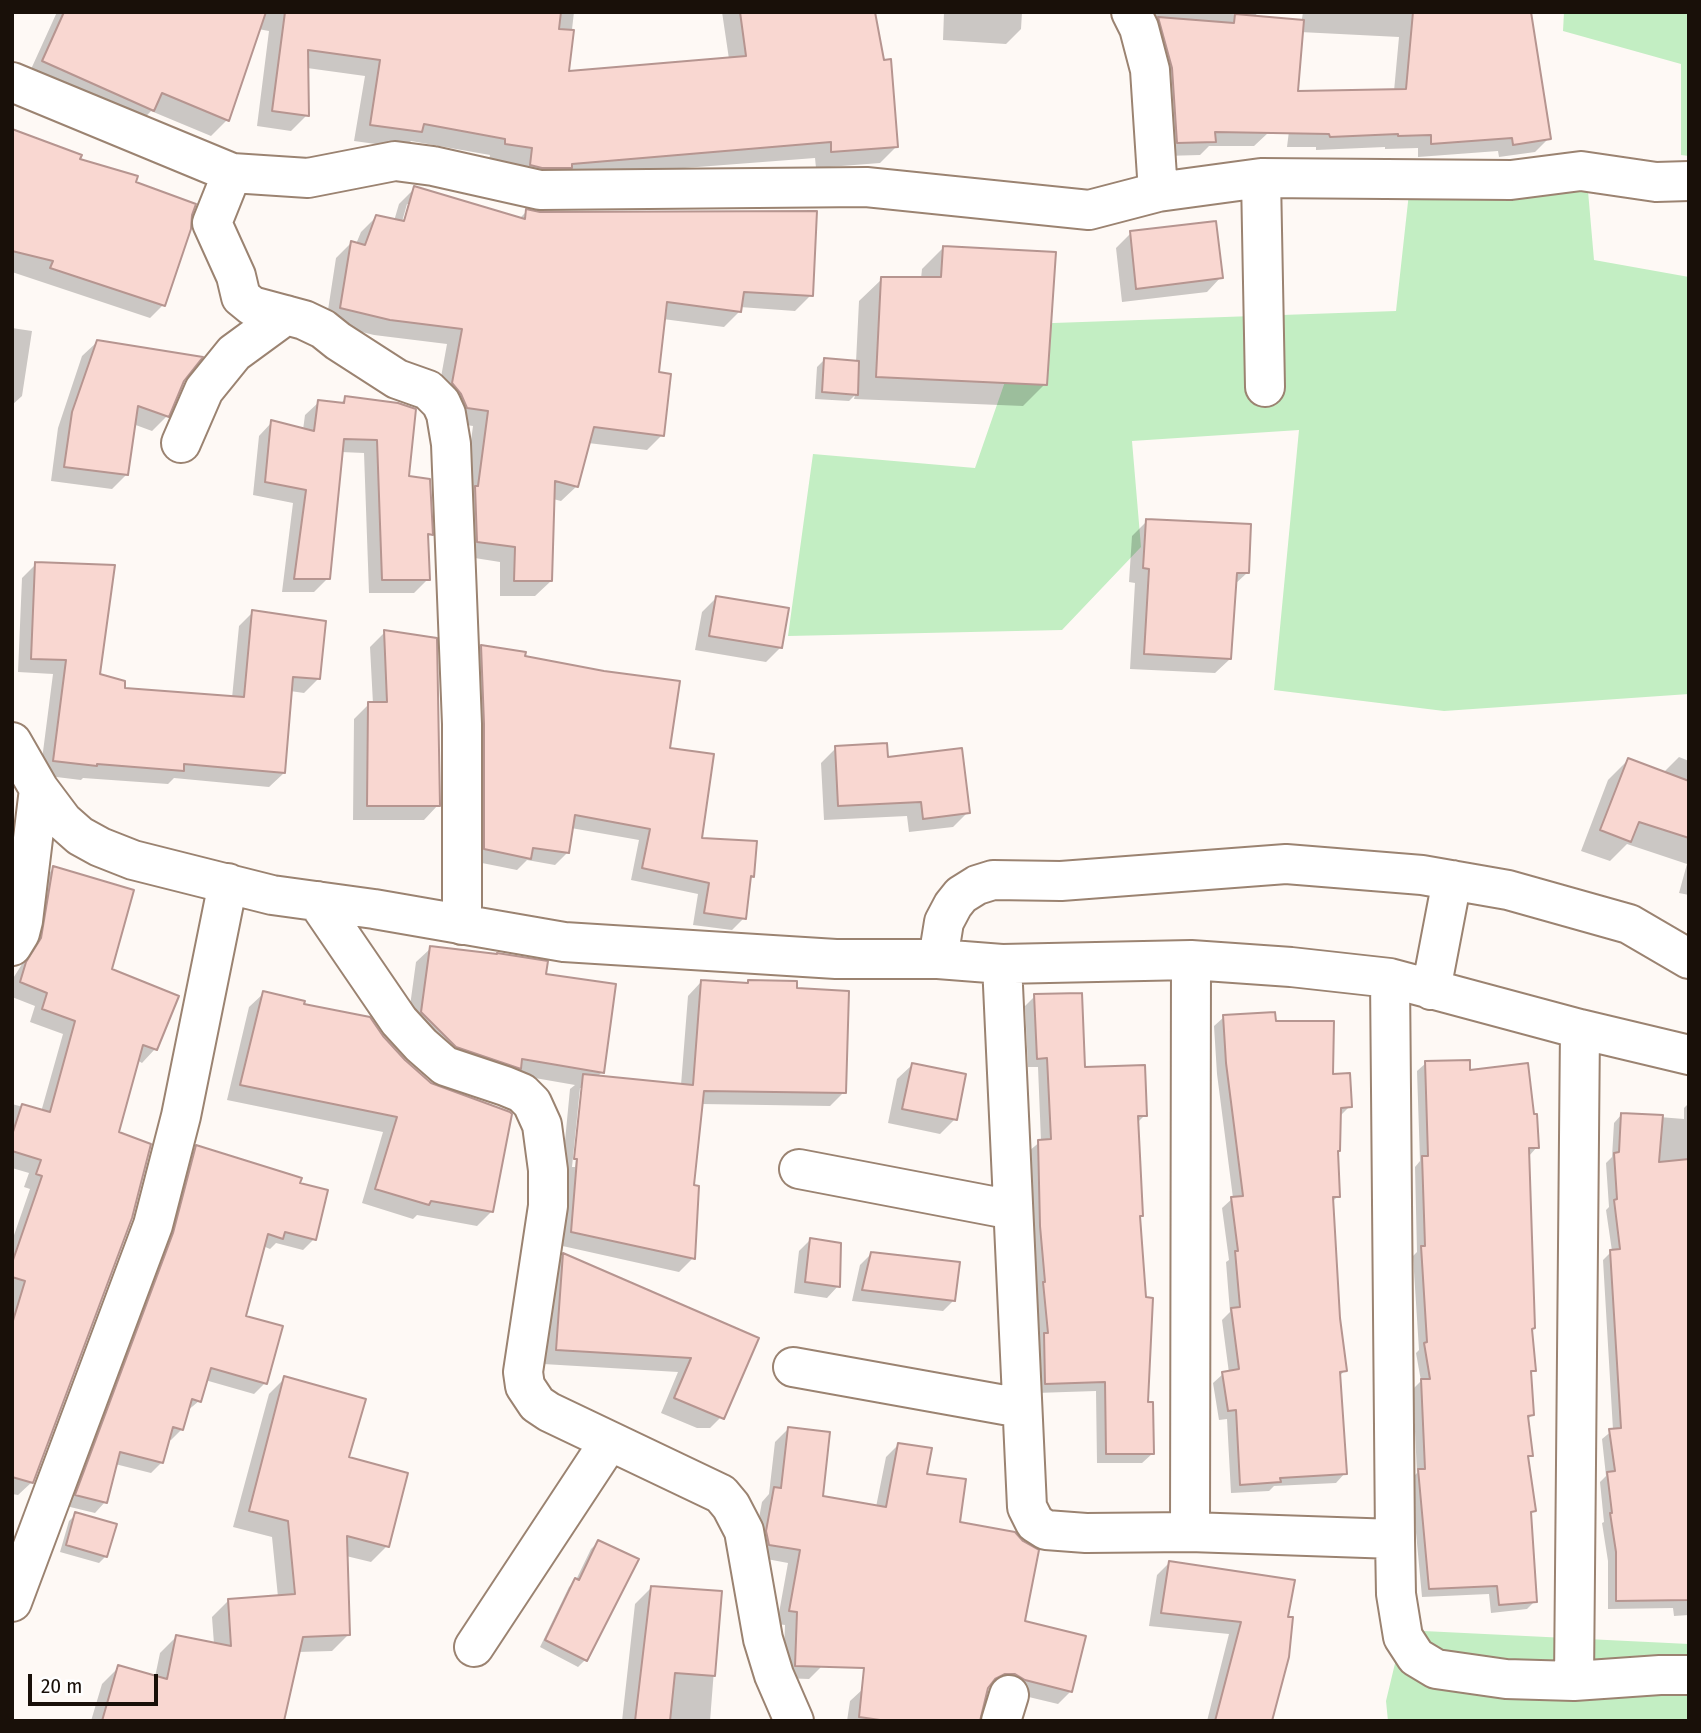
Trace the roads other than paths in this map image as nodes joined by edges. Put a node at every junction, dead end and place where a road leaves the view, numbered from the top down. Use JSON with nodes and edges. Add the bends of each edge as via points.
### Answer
{"nodes":[{"id":1,"x":1131,"y":12,"type":"edge"},
{"id":2,"x":12,"y":82,"type":"edge"},
{"id":3,"x":232,"y":173,"type":"junction"},
{"id":4,"x":1261,"y":178,"type":"junction"},
{"id":5,"x":1689,"y":181,"type":"edge"},
{"id":6,"x":1158,"y":192,"type":"junction"},
{"id":7,"x":286,"y":315,"type":"junction"},
{"id":8,"x":1265,"y":387,"type":"dead end"},
{"id":9,"x":181,"y":443,"type":"dead end"},
{"id":10,"x":12,"y":742,"type":"edge"},
{"id":11,"x":39,"y":789,"type":"junction"},
{"id":12,"x":1451,"y":880,"type":"junction"},
{"id":13,"x":228,"y":883,"type":"junction"},
{"id":14,"x":317,"y":901,"type":"junction"},
{"id":15,"x":462,"y":925,"type":"junction"},
{"id":16,"x":12,"y":946,"type":"edge"},
{"id":17,"x":938,"y":959,"type":"junction"},
{"id":18,"x":1689,"y":959,"type":"edge"},
{"id":19,"x":1191,"y":960,"type":"junction"},
{"id":20,"x":1002,"y":964,"type":"junction"},
{"id":21,"x":1390,"y":978,"type":"junction"},
{"id":22,"x":1431,"y":990,"type":"junction"},
{"id":23,"x":1580,"y":1029,"type":"junction"},
{"id":24,"x":1689,"y":1055,"type":"edge"},
{"id":25,"x":799,"y":1169,"type":"dead end"},
{"id":26,"x":1013,"y":1209,"type":"junction"},
{"id":27,"x":793,"y":1367,"type":"dead end"},
{"id":28,"x":1021,"y":1408,"type":"junction"},
{"id":29,"x":609,"y":1442,"type":"junction"},
{"id":30,"x":1190,"y":1532,"type":"junction"},
{"id":31,"x":1395,"y":1539,"type":"junction"},
{"id":32,"x":12,"y":1602,"type":"edge"},
{"id":33,"x":474,"y":1647,"type":"dead end"},
{"id":34,"x":1689,"y":1675,"type":"edge"},
{"id":35,"x":1574,"y":1681,"type":"junction"},
{"id":36,"x":794,"y":1721,"type":"edge"}],
"edges":[{"from":1,"to":6,"type":"street","via":[[1150,70]]},
{"from":2,"to":3,"type":"street"},
{"from":3,"to":6,"type":"street","via":[[308,178],[394,161],[540,190],[866,187],[1089,210]]},
{"from":3,"to":7,"type":"street","via":[[212,223],[241,296],[252,306]]},
{"from":4,"to":5,"type":"street","via":[[1511,180],[1581,172],[1656,182]]},
{"from":4,"to":6,"type":"street"},
{"from":4,"to":8,"type":"street"},
{"from":7,"to":9,"type":"street","via":[[234,353],[204,390]]},
{"from":7,"to":15,"type":"street","via":[[323,329],[397,379],[428,390],[442,402],[446,414],[451,444],[461,724]]},
{"from":10,"to":11,"type":"street"},
{"from":11,"to":13,"type":"street","via":[[63,821],[100,847],[133,860]]},
{"from":11,"to":16,"type":"street","via":[[23,921]]},
{"from":12,"to":17,"type":"street","via":[[1286,864],[1061,881],[993,880],[977,885],[953,905],[944,922]]},
{"from":12,"to":18,"type":"street","via":[[1508,890],[1629,924]]},
{"from":12,"to":22,"type":"street"},
{"from":13,"to":14,"type":"street"},
{"from":13,"to":32,"type":"street","via":[[181,1116],[152,1225]]},
{"from":14,"to":15,"type":"street"},
{"from":14,"to":29,"type":"street","via":[[399,1021],[421,1045],[445,1066],[522,1093],[533,1103],[542,1125],[548,1206],[523,1372],[525,1386],[537,1404]]},
{"from":15,"to":17,"type":"street","via":[[564,942],[836,959]]},
{"from":17,"to":20,"type":"street"},
{"from":19,"to":20,"type":"street"},
{"from":19,"to":21,"type":"street"},
{"from":19,"to":30,"type":"street"},
{"from":20,"to":26,"type":"street"},
{"from":21,"to":22,"type":"street"},
{"from":21,"to":31,"type":"street"},
{"from":22,"to":23,"type":"street"},
{"from":23,"to":24,"type":"street"},
{"from":23,"to":35,"type":"street"},
{"from":25,"to":26,"type":"street"},
{"from":26,"to":28,"type":"street"},
{"from":27,"to":28,"type":"street"},
{"from":28,"to":30,"type":"street","via":[[1027,1507],[1040,1527],[1086,1533]]},
{"from":29,"to":33,"type":"street"},
{"from":29,"to":36,"type":"street","via":[[721,1494],[731,1506],[744,1531],[763,1639]]},
{"from":30,"to":31,"type":"street"},
{"from":31,"to":35,"type":"street","via":[[1399,1620],[1406,1644],[1416,1657],[1436,1669],[1506,1679]]},
{"from":34,"to":35,"type":"street"}]}
